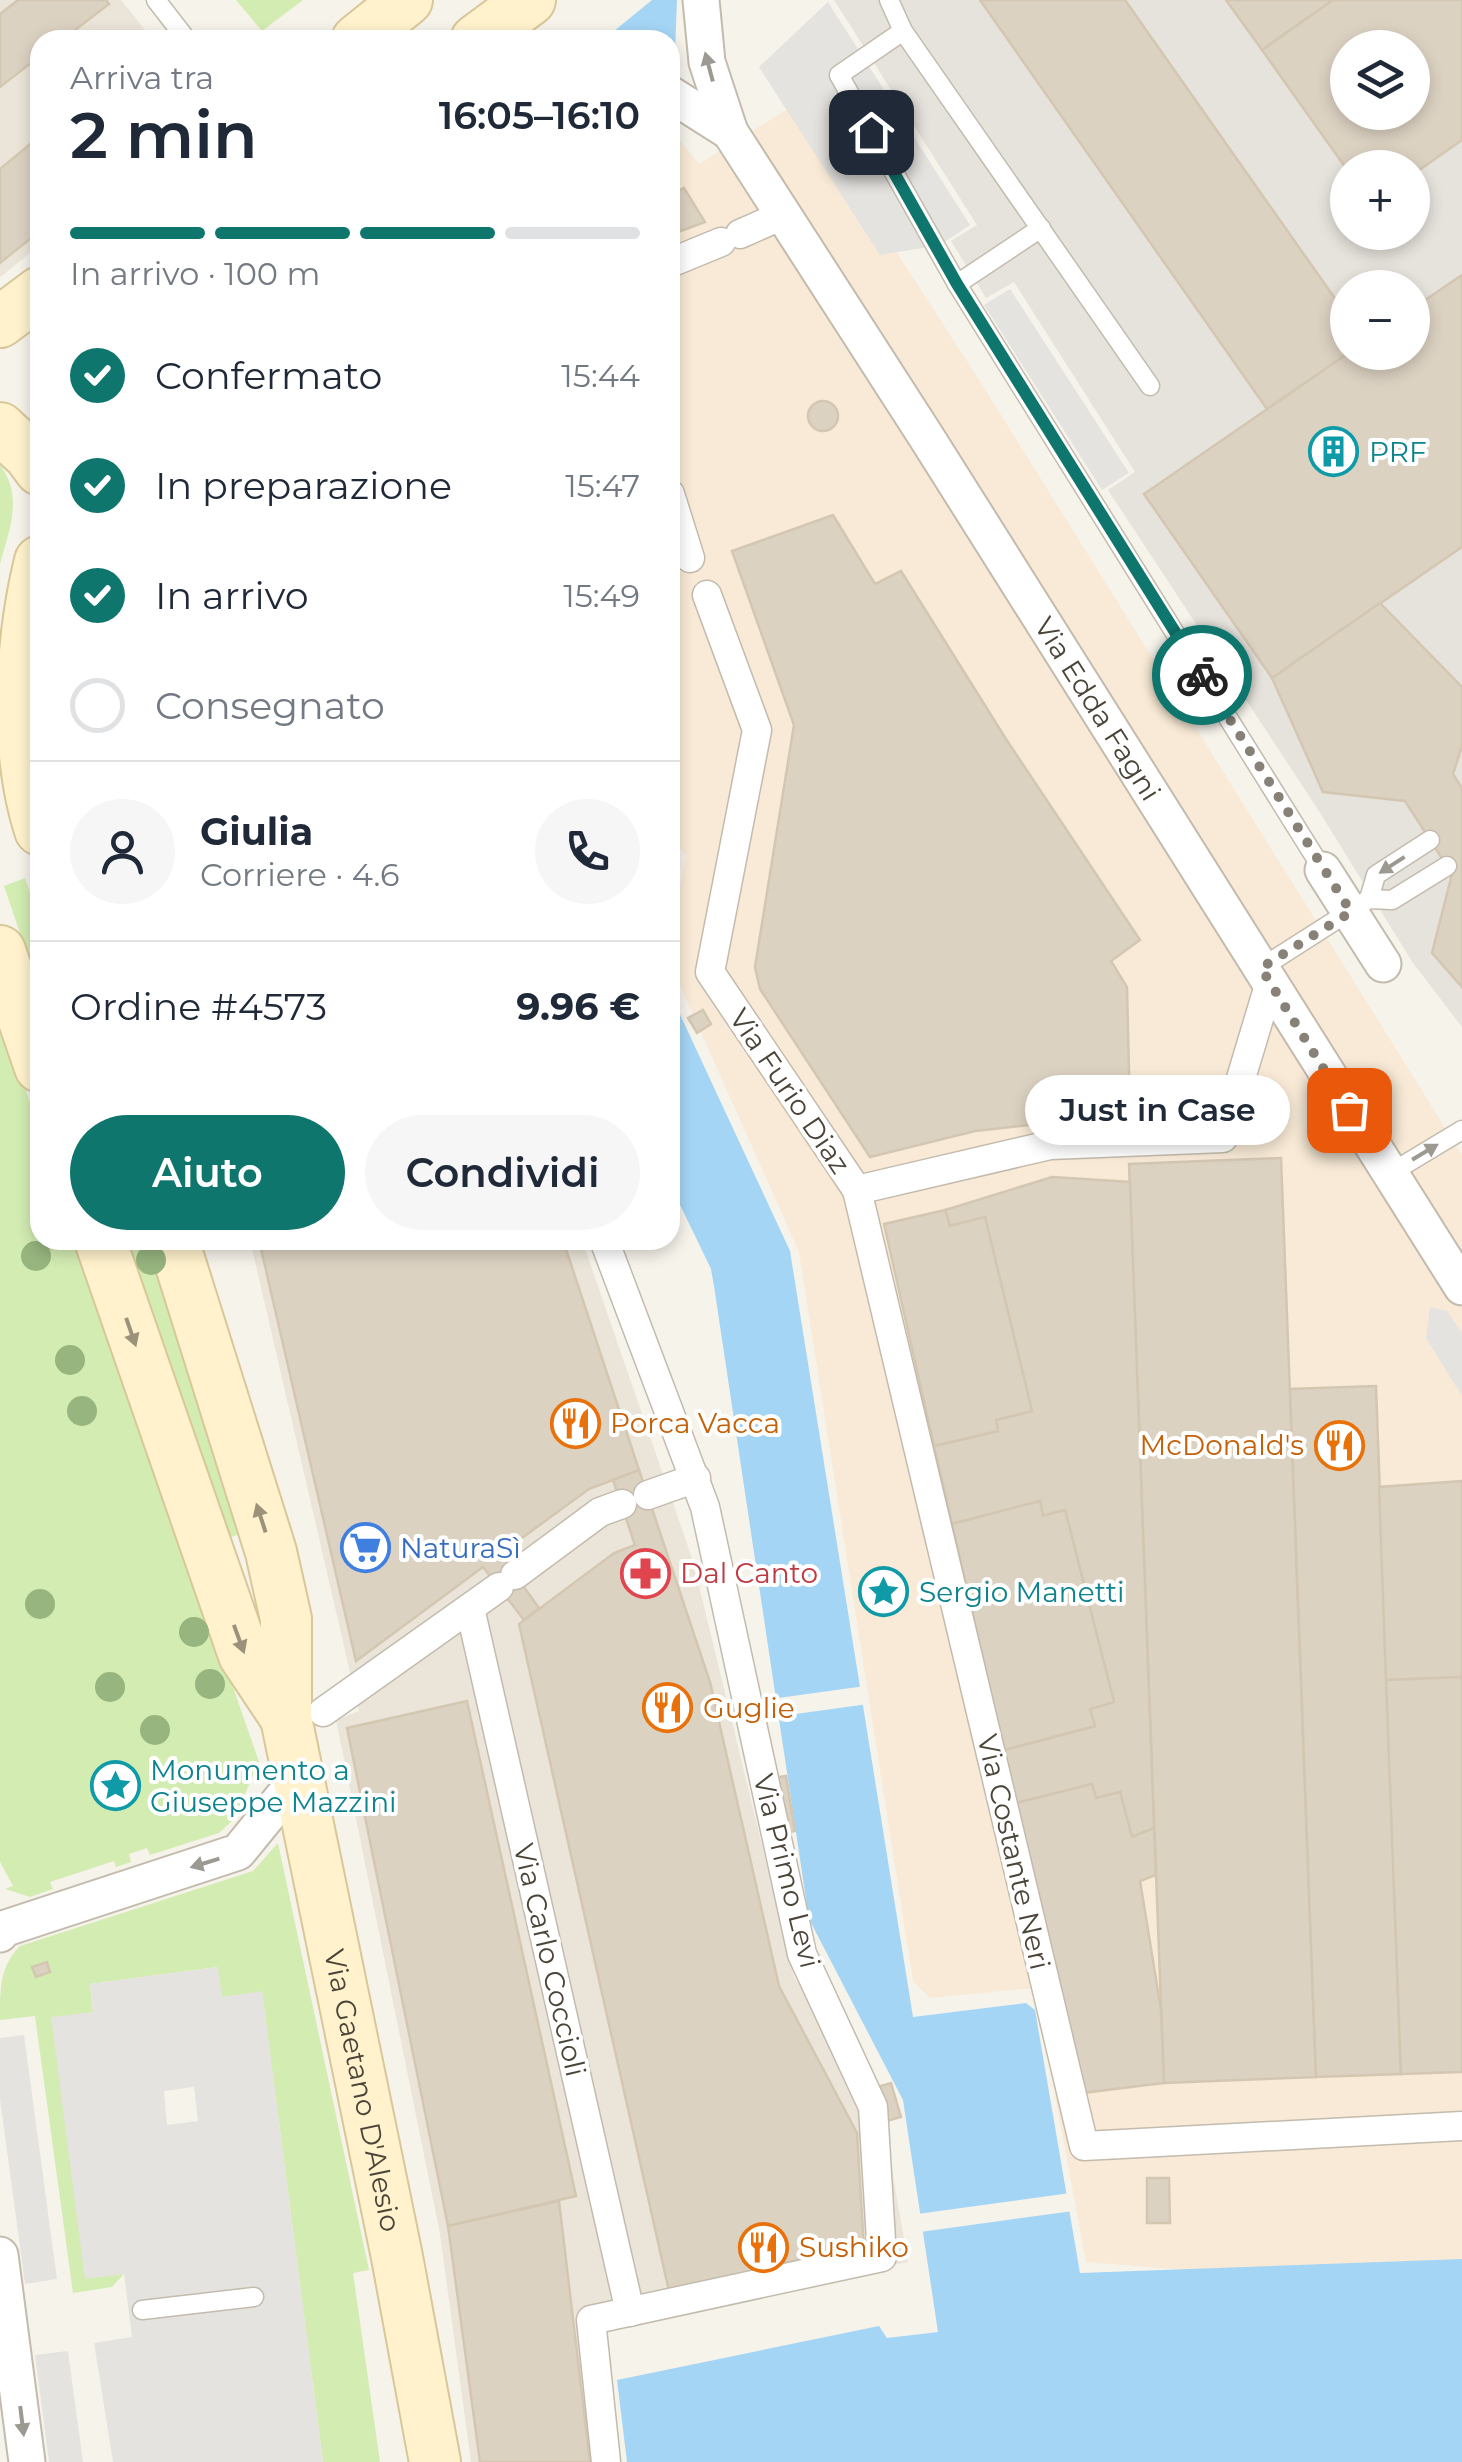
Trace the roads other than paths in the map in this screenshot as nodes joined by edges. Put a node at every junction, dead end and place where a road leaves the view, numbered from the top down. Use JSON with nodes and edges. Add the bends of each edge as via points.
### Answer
{"nodes":[{"id":1,"x":156,"y":0,"type":"edge"},
{"id":2,"x":406,"y":0,"type":"edge"},
{"id":3,"x":530,"y":0,"type":"edge"},
{"id":4,"x":700,"y":0,"type":"edge"},
{"id":5,"x":889,"y":0,"type":"edge"},
{"id":6,"x":179,"y":30,"type":"edge"},
{"id":7,"x":368,"y":30,"type":"edge"},
{"id":8,"x":490,"y":30,"type":"edge"},
{"id":9,"x":903,"y":32,"type":"junction"},
{"id":10,"x":680,"y":100,"type":"edge"},
{"id":11,"x":730,"y":132,"type":"junction"},
{"id":12,"x":783,"y":216,"type":"junction"},
{"id":13,"x":1041,"y":228,"type":"junction"},
{"id":14,"x":680,"y":259,"type":"edge"},
{"id":15,"x":957,"y":284,"type":"junction"},
{"id":16,"x":30,"y":300,"type":"edge"},
{"id":17,"x":0,"y":322,"type":"edge"},
{"id":18,"x":1150,"y":386,"type":"dead end"},
{"id":19,"x":0,"y":428,"type":"edge"},
{"id":20,"x":30,"y":456,"type":"edge"},
{"id":21,"x":680,"y":526,"type":"edge"},
{"id":22,"x":690,"y":558,"type":"dead end"},
{"id":23,"x":706,"y":596,"type":"dead end"},
{"id":24,"x":30,"y":623,"type":"edge"},
{"id":25,"x":22,"y":673,"type":"edge"},
{"id":26,"x":30,"y":791,"type":"edge"},
{"id":27,"x":1430,"y":840,"type":"dead end"},
{"id":28,"x":1446,"y":866,"type":"dead end"},
{"id":29,"x":1324,"y":870,"type":"joint"},
{"id":30,"x":1360,"y":905,"type":"junction"},
{"id":31,"x":0,"y":951,"type":"edge"},
{"id":32,"x":1383,"y":964,"type":"dead end"},
{"id":33,"x":1266,"y":975,"type":"junction"},
{"id":34,"x":30,"y":1038,"type":"edge"},
{"id":35,"x":1462,"y":1130,"type":"edge"},
{"id":36,"x":1388,"y":1174,"type":"junction"},
{"id":37,"x":857,"y":1190,"type":"junction"},
{"id":38,"x":103,"y":1250,"type":"edge"},
{"id":39,"x":176,"y":1250,"type":"edge"},
{"id":40,"x":608,"y":1250,"type":"edge"},
{"id":41,"x":1462,"y":1286,"type":"edge"},
{"id":42,"x":696,"y":1478,"type":"junction"},
{"id":43,"x":470,"y":1608,"type":"junction"},
{"id":44,"x":304,"y":1714,"type":"junction"},
{"id":45,"x":300,"y":1776,"type":"junction"},
{"id":46,"x":1,"y":1928,"type":"edge"},
{"id":47,"x":1462,"y":2126,"type":"edge"},
{"id":48,"x":0,"y":2255,"type":"edge"},
{"id":49,"x":254,"y":2297,"type":"dead end"},
{"id":50,"x":142,"y":2310,"type":"dead end"},
{"id":51,"x":630,"y":2312,"type":"junction"},
{"id":52,"x":6,"y":2351,"type":"edge"},
{"id":53,"x":27,"y":2462,"type":"edge"},
{"id":54,"x":435,"y":2462,"type":"edge"},
{"id":55,"x":606,"y":2462,"type":"edge"}],
"edges":[{"from":1,"to":6,"type":"lane"},
{"from":2,"to":7,"type":"main road"},
{"from":3,"to":8,"type":"main road"},
{"from":11,"to":4,"type":"street","name":"Via Edda Fagni","one_way":true,"via":[[707,62]]},
{"from":5,"to":9,"type":"lane"},
{"from":9,"to":13,"type":"lane"},
{"from":9,"to":15,"type":"lane","via":[[839,75]]},
{"from":10,"to":11,"type":"street","name":"Via Edda Fagni"},
{"from":11,"to":12,"type":"street","name":"Via Edda Fagni"},
{"from":12,"to":14,"type":"street"},
{"from":12,"to":33,"type":"street","name":"Via Edda Fagni"},
{"from":13,"to":15,"type":"lane"},
{"from":13,"to":18,"type":"lane"},
{"from":15,"to":29,"type":"lane"},
{"from":16,"to":17,"type":"main road"},
{"from":19,"to":20,"type":"main road"},
{"from":21,"to":22,"type":"street"},
{"from":23,"to":37,"type":"street","name":"Via Furio Diaz","via":[[757,730],[710,972]]},
{"from":24,"to":25,"type":"main road"},
{"from":25,"to":26,"type":"main road"},
{"from":27,"to":30,"type":"lane","one_way":true,"via":[[1376,875]]},
{"from":28,"to":30,"type":"lane","via":[[1392,900]]},
{"from":29,"to":30,"type":"street"},
{"from":30,"to":32,"type":"street"},
{"from":30,"to":33,"type":"lane"},
{"from":31,"to":34,"type":"main road"},
{"from":33,"to":36,"type":"street","name":"Via Edda Fagni"},
{"from":33,"to":37,"type":"street","name":"Via Furio Diaz","via":[[1224,1138],[1050,1145]]},
{"from":36,"to":35,"type":"lane","one_way":true},
{"from":36,"to":41,"type":"street","name":"Via Edda Fagni"},
{"from":37,"to":47,"type":"street","name":"Via Costante Neri","via":[[1084,2146]]},
{"from":38,"to":44,"type":"main road","name":"Via Gaetano D'Alesio","one_way":true,"via":[[244,1655]]},
{"from":44,"to":39,"type":"main road","name":"Via Gaetano D'Alesio","one_way":true,"via":[[271,1552]]},
{"from":40,"to":42,"type":"street","name":"Via Primo Levi"},
{"from":42,"to":43,"type":"street","via":[[600,1512]]},
{"from":42,"to":51,"type":"street","name":"Via Primo Levi","via":[[802,1954],[872,2107],[882,2257]]},
{"from":43,"to":44,"type":"street"},
{"from":43,"to":51,"type":"street","name":"Via Carlo Coccioli"},
{"from":44,"to":45,"type":"main road","name":"Via Gaetano D'Alesio"},
{"from":45,"to":46,"type":"street","one_way":true,"via":[[238,1852]]},
{"from":45,"to":54,"type":"main road","name":"Via Gaetano D'Alesio"},
{"from":48,"to":52,"type":"street"},
{"from":49,"to":50,"type":"lane"},
{"from":51,"to":55,"type":"street","via":[[590,2320]]},
{"from":52,"to":53,"type":"street","one_way":true}]}
